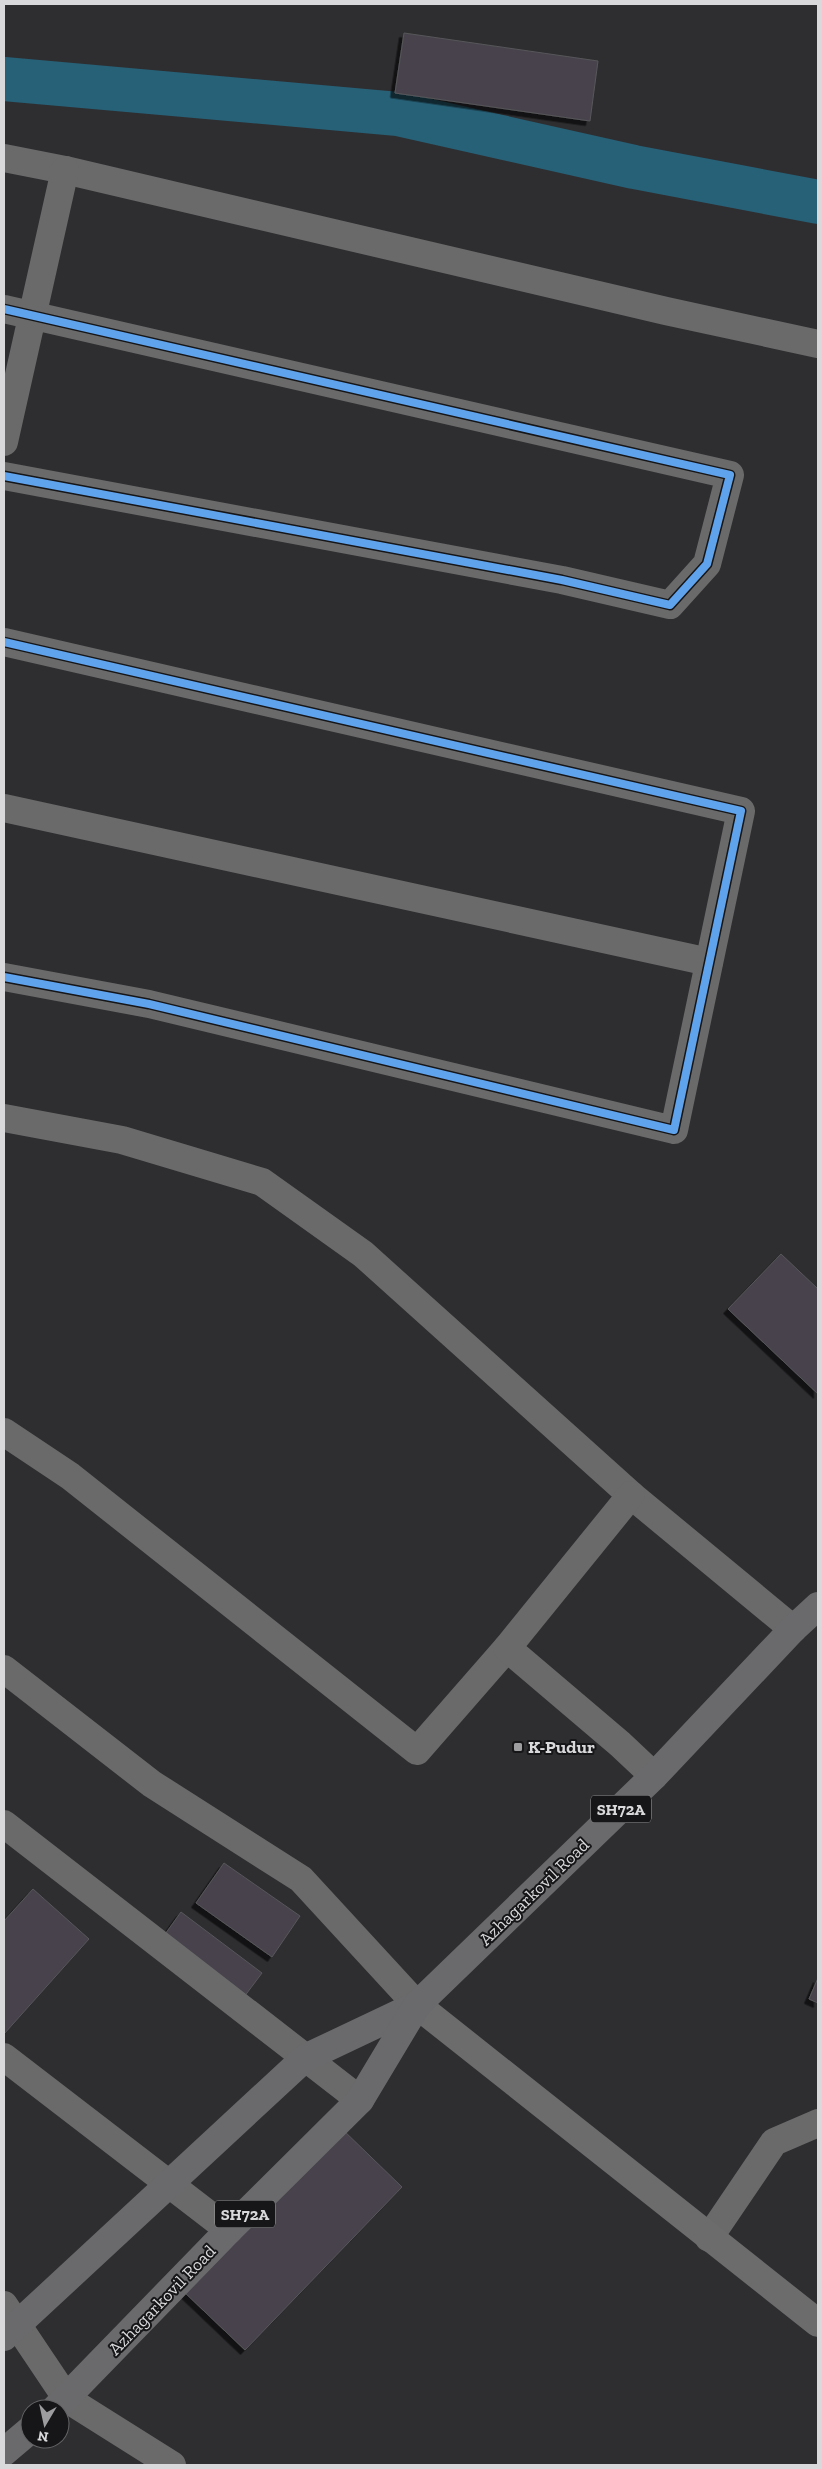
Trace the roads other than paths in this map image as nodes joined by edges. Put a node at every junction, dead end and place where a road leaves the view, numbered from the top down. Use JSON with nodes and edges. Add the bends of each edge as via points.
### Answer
{"nodes":[{"id":1,"x":4,"y":158,"type":"edge"},
{"id":2,"x":65,"y":170,"type":"junction"},
{"id":3,"x":4,"y":309,"type":"edge"},
{"id":4,"x":33,"y":315,"type":"junction"},
{"id":5,"x":818,"y":344,"type":"edge"},
{"id":6,"x":4,"y":442,"type":"edge"},
{"id":7,"x":4,"y":476,"type":"edge"},
{"id":8,"x":4,"y":642,"type":"edge"},
{"id":9,"x":4,"y":808,"type":"edge"},
{"id":10,"x":709,"y":962,"type":"junction"},
{"id":11,"x":4,"y":977,"type":"edge"},
{"id":12,"x":4,"y":1118,"type":"edge"},
{"id":13,"x":4,"y":1432,"type":"edge"},
{"id":14,"x":631,"y":1495,"type":"junction"},
{"id":15,"x":818,"y":1606,"type":"edge"},
{"id":16,"x":793,"y":1629,"type":"junction"},
{"id":17,"x":507,"y":1648,"type":"junction"},
{"id":18,"x":4,"y":1669,"type":"edge"},
{"id":19,"x":654,"y":1776,"type":"junction"},
{"id":20,"x":4,"y":1824,"type":"edge"},
{"id":21,"x":417,"y":2005,"type":"junction"},
{"id":22,"x":4,"y":2057,"type":"edge"},
{"id":23,"x":306,"y":2058,"type":"junction"},
{"id":24,"x":360,"y":2100,"type":"junction"},
{"id":25,"x":818,"y":2123,"type":"edge"},
{"id":26,"x":170,"y":2185,"type":"junction"},
{"id":27,"x":228,"y":2230,"type":"junction"},
{"id":28,"x":709,"y":2238,"type":"junction"},
{"id":29,"x":8,"y":2322,"type":"edge"},
{"id":30,"x":818,"y":2323,"type":"edge"},
{"id":31,"x":58,"y":2399,"type":"edge"},
{"id":32,"x":66,"y":2399,"type":"edge"},
{"id":33,"x":70,"y":2409,"type":"edge"},
{"id":34,"x":20,"y":2438,"type":"edge"},
{"id":35,"x":4,"y":2452,"type":"edge"},
{"id":36,"x":172,"y":2465,"type":"edge"}],
"edges":[{"from":1,"to":2,"type":"street"},
{"from":2,"to":4,"type":"street"},
{"from":2,"to":5,"type":"street"},
{"from":3,"to":4,"type":"street"},
{"from":4,"to":6,"type":"street"},
{"from":4,"to":7,"type":"street","via":[[730,475],[707,564],[670,605],[562,580]]},
{"from":8,"to":10,"type":"street","via":[[740,811]]},
{"from":9,"to":10,"type":"street"},
{"from":10,"to":11,"type":"street","via":[[674,1130],[149,1004]]},
{"from":12,"to":14,"type":"street","via":[[122,1140],[262,1182],[363,1254]]},
{"from":13,"to":17,"type":"street","via":[[70,1476],[417,1751]]},
{"from":14,"to":16,"type":"street"},
{"from":14,"to":17,"type":"street"},
{"from":15,"to":16,"type":"main road","name":"Azhagarkovil Road","number":"SH72A"},
{"from":16,"to":19,"type":"main road","name":"Azhagarkovil Road","number":"SH72A"},
{"from":17,"to":19,"type":"street"},
{"from":18,"to":21,"type":"street","via":[[152,1784],[301,1879]]},
{"from":19,"to":21,"type":"main road","name":"Azhagarkovil Road","number":"SH72A"},
{"from":20,"to":23,"type":"street"},
{"from":21,"to":23,"type":"main road","name":"Azhagarkovil Road","number":"SH72A"},
{"from":21,"to":24,"type":"main road","name":"Azhagarkovil Road","number":"SH72A"},
{"from":21,"to":28,"type":"street"},
{"from":22,"to":26,"type":"street"},
{"from":23,"to":24,"type":"street"},
{"from":23,"to":26,"type":"main road","name":"Azhagarkovil Road","number":"SH72A"},
{"from":24,"to":27,"type":"main road","name":"Azhagarkovil Road","number":"SH72A"},
{"from":25,"to":28,"type":"street","via":[[774,2142]]},
{"from":26,"to":27,"type":"street"},
{"from":26,"to":29,"type":"main road","name":"Azhagarkovil Road","number":"SH72A"},
{"from":27,"to":32,"type":"main road","name":"Azhagarkovil Road","number":"SH72A"},
{"from":28,"to":30,"type":"street"},
{"from":29,"to":31,"type":"street"},
{"from":33,"to":36,"type":"street"},
{"from":34,"to":35,"type":"main road"}]}
